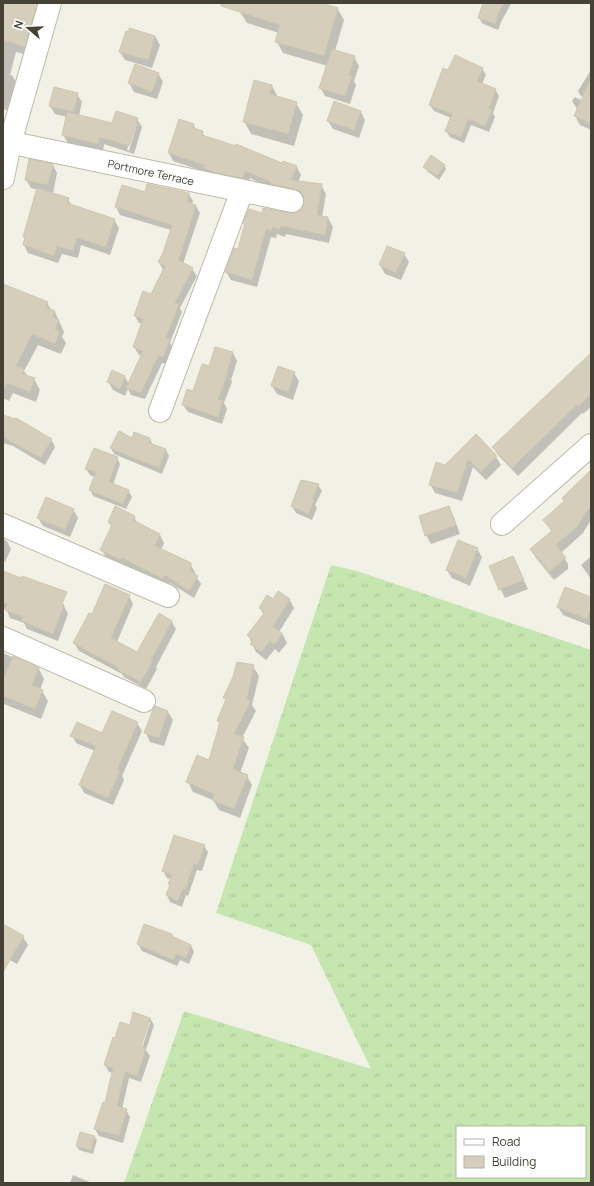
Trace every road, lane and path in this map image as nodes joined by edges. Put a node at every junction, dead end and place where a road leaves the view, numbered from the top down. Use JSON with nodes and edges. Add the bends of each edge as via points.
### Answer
{"nodes":[{"id":1,"x":50,"y":3,"type":"edge"},
{"id":2,"x":7,"y":142,"type":"edge"},
{"id":3,"x":3,"y":178,"type":"edge"},
{"id":4,"x":242,"y":191,"type":"junction"},
{"id":5,"x":292,"y":201,"type":"dead end"},
{"id":6,"x":160,"y":411,"type":"dead end"},
{"id":7,"x":591,"y":444,"type":"edge"},
{"id":8,"x":502,"y":524,"type":"dead end"},
{"id":9,"x":3,"y":525,"type":"edge"},
{"id":10,"x":168,"y":596,"type":"dead end"},
{"id":11,"x":3,"y":638,"type":"edge"},
{"id":12,"x":144,"y":701,"type":"dead end"}],
"edges":[{"from":1,"to":2,"type":"street"},
{"from":2,"to":3,"type":"street"},
{"from":2,"to":4,"type":"street","name":"Portmore Terrace"},
{"from":4,"to":5,"type":"street","name":"Portmore Terrace"},
{"from":4,"to":6,"type":"street"},
{"from":7,"to":8,"type":"street"},
{"from":9,"to":10,"type":"street"},
{"from":11,"to":12,"type":"street"}]}
